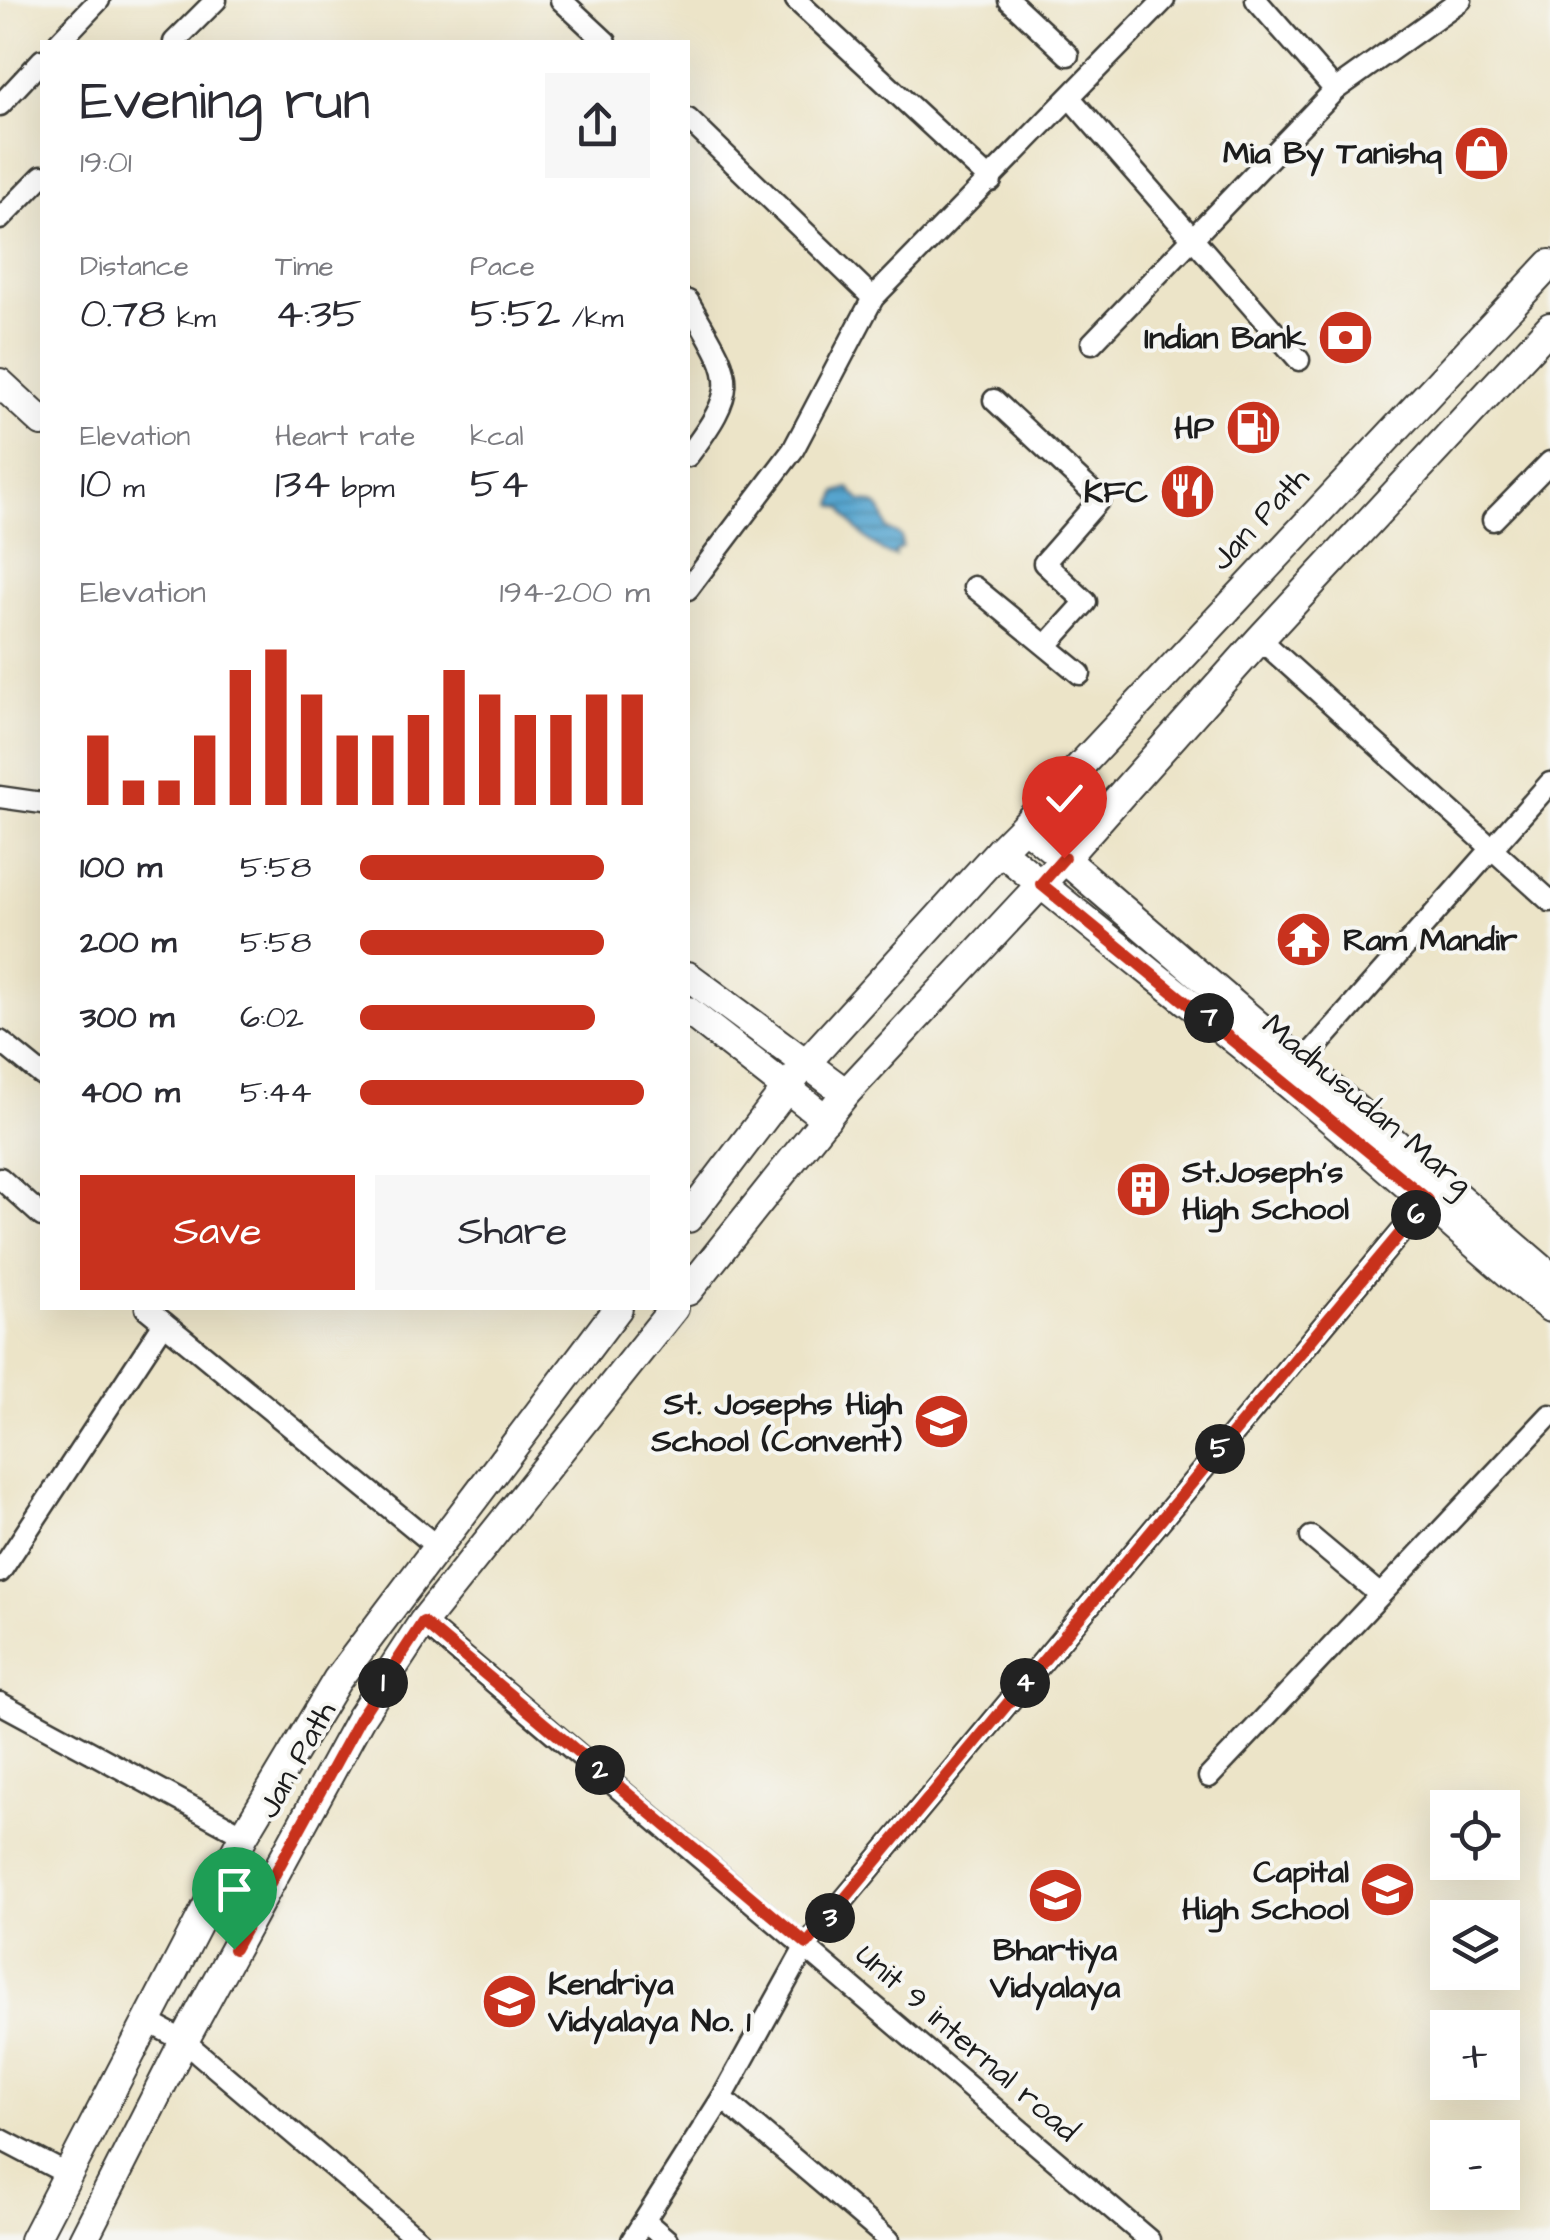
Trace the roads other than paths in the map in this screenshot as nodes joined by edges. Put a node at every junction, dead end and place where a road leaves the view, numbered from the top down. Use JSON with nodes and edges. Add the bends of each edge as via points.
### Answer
{"nodes":[{"id":1,"x":99,"y":0,"type":"edge"},
{"id":2,"x":216,"y":0,"type":"edge"},
{"id":3,"x":561,"y":0,"type":"edge"},
{"id":4,"x":796,"y":0,"type":"edge"},
{"id":5,"x":1009,"y":0,"type":"edge"},
{"id":6,"x":1164,"y":0,"type":"edge"},
{"id":7,"x":1256,"y":0,"type":"edge"},
{"id":8,"x":1461,"y":0,"type":"edge"},
{"id":9,"x":61,"y":40,"type":"edge"},
{"id":10,"x":176,"y":40,"type":"edge"},
{"id":11,"x":604,"y":40,"type":"edge"},
{"id":12,"x":1068,"y":55,"type":"dead end"},
{"id":13,"x":40,"y":62,"type":"edge"},
{"id":14,"x":1335,"y":90,"type":"junction"},
{"id":15,"x":1070,"y":98,"type":"junction"},
{"id":16,"x":0,"y":105,"type":"edge"},
{"id":17,"x":691,"y":130,"type":"edge"},
{"id":18,"x":40,"y":178,"type":"edge"},
{"id":19,"x":991,"y":181,"type":"junction"},
{"id":20,"x":0,"y":219,"type":"edge"},
{"id":21,"x":1194,"y":234,"type":"junction"},
{"id":22,"x":1550,"y":264,"type":"edge"},
{"id":23,"x":873,"y":298,"type":"junction"},
{"id":24,"x":690,"y":304,"type":"edge"},
{"id":25,"x":1550,"y":327,"type":"edge"},
{"id":26,"x":1092,"y":343,"type":"dead end"},
{"id":27,"x":1300,"y":360,"type":"dead end"},
{"id":28,"x":0,"y":383,"type":"edge"},
{"id":29,"x":994,"y":400,"type":"dead end"},
{"id":30,"x":40,"y":420,"type":"edge"},
{"id":31,"x":690,"y":453,"type":"edge"},
{"id":32,"x":1550,"y":462,"type":"edge"},
{"id":33,"x":1493,"y":520,"type":"dead end"},
{"id":34,"x":690,"y":586,"type":"edge"},
{"id":35,"x":974,"y":587,"type":"dead end"},
{"id":36,"x":1260,"y":638,"type":"junction"},
{"id":37,"x":1047,"y":645,"type":"junction"},
{"id":38,"x":1080,"y":674,"type":"dead end"},
{"id":39,"x":1550,"y":783,"type":"edge"},
{"id":40,"x":0,"y":798,"type":"edge"},
{"id":41,"x":40,"y":803,"type":"edge"},
{"id":42,"x":1024,"y":826,"type":"junction"},
{"id":43,"x":1488,"y":848,"type":"junction"},
{"id":44,"x":1000,"y":850,"type":"junction"},
{"id":45,"x":1064,"y":858,"type":"junction"},
{"id":46,"x":1041,"y":884,"type":"junction"},
{"id":47,"x":1550,"y":900,"type":"edge"},
{"id":48,"x":690,"y":978,"type":"edge"},
{"id":49,"x":690,"y":1013,"type":"edge"},
{"id":50,"x":0,"y":1040,"type":"edge"},
{"id":51,"x":1302,"y":1063,"type":"junction"},
{"id":52,"x":805,"y":1064,"type":"junction"},
{"id":53,"x":40,"y":1073,"type":"edge"},
{"id":54,"x":786,"y":1090,"type":"junction"},
{"id":55,"x":846,"y":1093,"type":"junction"},
{"id":56,"x":826,"y":1119,"type":"junction"},
{"id":57,"x":0,"y":1178,"type":"edge"},
{"id":58,"x":1428,"y":1200,"type":"junction"},
{"id":59,"x":40,"y":1214,"type":"edge"},
{"id":60,"x":690,"y":1215,"type":"edge"},
{"id":61,"x":1550,"y":1276,"type":"edge"},
{"id":62,"x":690,"y":1289,"type":"edge"},
{"id":63,"x":1550,"y":1308,"type":"edge"},
{"id":64,"x":149,"y":1310,"type":"edge"},
{"id":65,"x":616,"y":1310,"type":"edge"},
{"id":66,"x":672,"y":1310,"type":"edge"},
{"id":67,"x":164,"y":1322,"type":"junction"},
{"id":68,"x":1550,"y":1416,"type":"edge"},
{"id":69,"x":1311,"y":1538,"type":"dead end"},
{"id":70,"x":7,"y":1539,"type":"edge"},
{"id":71,"x":435,"y":1545,"type":"junction"},
{"id":72,"x":0,"y":1572,"type":"edge"},
{"id":73,"x":1379,"y":1594,"type":"junction"},
{"id":74,"x":423,"y":1622,"type":"junction"},
{"id":75,"x":0,"y":1703,"type":"edge"},
{"id":76,"x":1208,"y":1777,"type":"dead end"},
{"id":77,"x":244,"y":1836,"type":"junction"},
{"id":78,"x":807,"y":1944,"type":"junction"},
{"id":79,"x":147,"y":2020,"type":"junction"},
{"id":80,"x":184,"y":2041,"type":"junction"},
{"id":81,"x":722,"y":2098,"type":"junction"},
{"id":82,"x":0,"y":2140,"type":"edge"},
{"id":83,"x":67,"y":2174,"type":"junction"},
{"id":84,"x":645,"y":2222,"type":"junction"},
{"id":85,"x":34,"y":2240,"type":"edge"},
{"id":86,"x":83,"y":2240,"type":"edge"},
{"id":87,"x":419,"y":2240,"type":"edge"},
{"id":88,"x":632,"y":2240,"type":"edge"},
{"id":89,"x":666,"y":2240,"type":"edge"},
{"id":90,"x":889,"y":2240,"type":"edge"},
{"id":91,"x":1149,"y":2240,"type":"edge"}],
"edges":[{"from":1,"to":9,"type":"street"},
{"from":2,"to":10,"type":"street"},
{"from":3,"to":11,"type":"street"},
{"from":4,"to":19,"type":"street"},
{"from":5,"to":12,"type":"street"},
{"from":6,"to":15,"type":"street"},
{"from":7,"to":14,"type":"street"},
{"from":8,"to":14,"type":"street"},
{"from":13,"to":16,"type":"street"},
{"from":14,"to":21,"type":"street"},
{"from":15,"to":19,"type":"street"},
{"from":15,"to":21,"type":"street"},
{"from":17,"to":23,"type":"street"},
{"from":18,"to":20,"type":"street"},
{"from":19,"to":23,"type":"street"},
{"from":21,"to":26,"type":"street"},
{"from":21,"to":27,"type":"street"},
{"from":22,"to":42,"type":"main road","name":"Jan Path"},
{"from":23,"to":34,"type":"street","via":[[794,450]]},
{"from":24,"to":31,"type":"street","via":[[724,364],[728,388],[720,414]]},
{"from":25,"to":36,"type":"main road"},
{"from":28,"to":30,"type":"main road"},
{"from":29,"to":37,"type":"street","via":[[1100,499],[1044,562],[1086,602]]},
{"from":32,"to":33,"type":"street"},
{"from":35,"to":37,"type":"street"},
{"from":36,"to":43,"type":"street"},
{"from":36,"to":45,"type":"main road"},
{"from":37,"to":38,"type":"street"},
{"from":39,"to":43,"type":"street"},
{"from":40,"to":41,"type":"street"},
{"from":42,"to":44,"type":"main road","name":"Jan Path"},
{"from":42,"to":45,"type":"main road","name":"Madhusudan Marg"},
{"from":43,"to":47,"type":"street"},
{"from":43,"to":51,"type":"street"},
{"from":44,"to":46,"type":"main road","name":"Madhusudan Marg"},
{"from":44,"to":52,"type":"main road"},
{"from":45,"to":46,"type":"main road"},
{"from":45,"to":51,"type":"main road","name":"Madhusudan Marg"},
{"from":46,"to":55,"type":"main road"},
{"from":46,"to":58,"type":"main road","name":"Madhusudan Marg"},
{"from":48,"to":52,"type":"main road"},
{"from":49,"to":54,"type":"main road"},
{"from":50,"to":53,"type":"street"},
{"from":51,"to":61,"type":"main road","name":"Madhusudan Marg"},
{"from":52,"to":54,"type":"main road"},
{"from":52,"to":55,"type":"main road"},
{"from":54,"to":56,"type":"main road"},
{"from":54,"to":60,"type":"main road"},
{"from":55,"to":56,"type":"main road"},
{"from":56,"to":62,"type":"main road"},
{"from":57,"to":59,"type":"street"},
{"from":58,"to":63,"type":"main road","name":"Madhusudan Marg"},
{"from":58,"to":78,"type":"street"},
{"from":64,"to":67,"type":"street"},
{"from":65,"to":71,"type":"main road","name":"Jan Path"},
{"from":66,"to":74,"type":"main road","name":"Jan Path"},
{"from":67,"to":70,"type":"street"},
{"from":67,"to":71,"type":"street"},
{"from":68,"to":73,"type":"street"},
{"from":69,"to":73,"type":"street"},
{"from":70,"to":72,"type":"street"},
{"from":71,"to":77,"type":"main road","name":"Jan Path","via":[[337,1680]]},
{"from":73,"to":76,"type":"street"},
{"from":74,"to":78,"type":"street","name":"Unit 9 internal road"},
{"from":74,"to":80,"type":"main road","name":"Jan Path","via":[[360,1718]]},
{"from":75,"to":77,"type":"street"},
{"from":77,"to":79,"type":"main road","name":"Jan Path"},
{"from":78,"to":81,"type":"street"},
{"from":78,"to":91,"type":"street","name":"Unit 9 internal road"},
{"from":79,"to":80,"type":"street"},
{"from":79,"to":83,"type":"main road","name":"Jan Path"},
{"from":80,"to":86,"type":"main road","name":"Jan Path"},
{"from":80,"to":87,"type":"street"},
{"from":81,"to":84,"type":"street"},
{"from":81,"to":90,"type":"street"},
{"from":82,"to":83,"type":"street"},
{"from":83,"to":85,"type":"main road","name":"Jan Path"},
{"from":84,"to":88,"type":"street"},
{"from":84,"to":89,"type":"street"}]}
